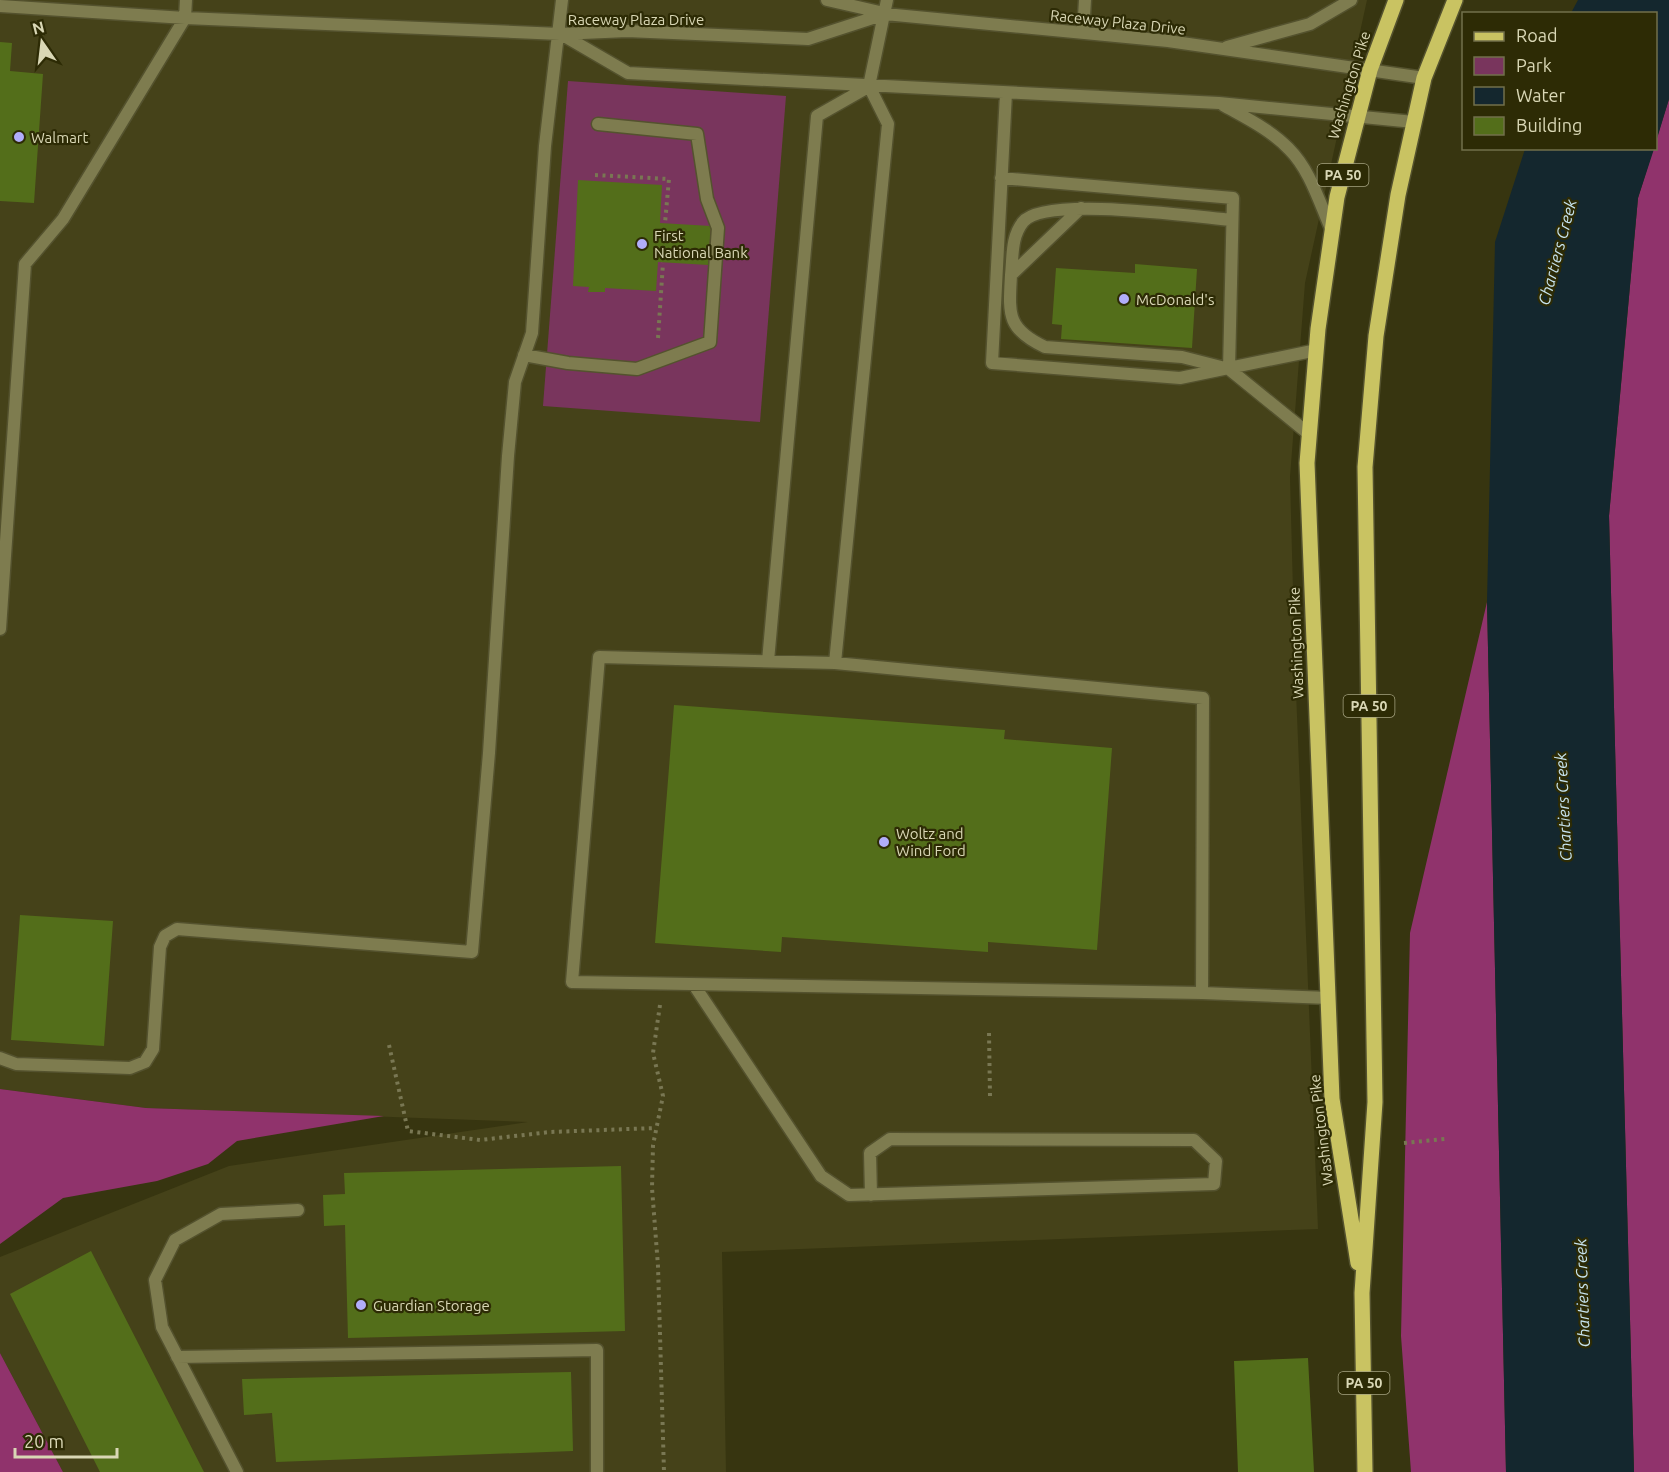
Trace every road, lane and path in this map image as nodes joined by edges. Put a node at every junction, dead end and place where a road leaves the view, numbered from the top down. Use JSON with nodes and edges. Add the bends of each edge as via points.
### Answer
{"nodes":[{"id":1,"x":116,"y":0,"type":"edge"},
{"id":2,"x":186,"y":0,"type":"edge"},
{"id":3,"x":562,"y":0,"type":"edge"},
{"id":4,"x":827,"y":0,"type":"edge"},
{"id":5,"x":887,"y":0,"type":"edge"},
{"id":6,"x":1085,"y":0,"type":"edge"},
{"id":7,"x":1352,"y":0,"type":"edge"},
{"id":8,"x":1396,"y":0,"type":"edge"},
{"id":9,"x":1455,"y":0,"type":"edge"},
{"id":10,"x":0,"y":6,"type":"edge"},
{"id":11,"x":115,"y":13,"type":"junction"},
{"id":12,"x":885,"y":14,"type":"junction"},
{"id":13,"x":185,"y":18,"type":"junction"},
{"id":14,"x":1083,"y":33,"type":"junction"},
{"id":15,"x":560,"y":34,"type":"junction"},
{"id":16,"x":1221,"y":49,"type":"junction"},
{"id":17,"x":1370,"y":70,"type":"junction"},
{"id":18,"x":1424,"y":78,"type":"junction"},
{"id":19,"x":869,"y":86,"type":"junction"},
{"id":20,"x":1006,"y":93,"type":"junction"},
{"id":21,"x":1219,"y":103,"type":"junction"},
{"id":22,"x":1356,"y":117,"type":"junction"},
{"id":23,"x":1414,"y":122,"type":"junction"},
{"id":24,"x":598,"y":124,"type":"dead end"},
{"id":25,"x":596,"y":175,"type":"dead end"},
{"id":26,"x":1001,"y":178,"type":"junction"},
{"id":27,"x":1081,"y":208,"type":"junction"},
{"id":28,"x":1232,"y":220,"type":"junction"},
{"id":29,"x":665,"y":223,"type":"dead end"},
{"id":30,"x":1333,"y":233,"type":"junction"},
{"id":31,"x":663,"y":263,"type":"dead end"},
{"id":32,"x":1011,"y":275,"type":"junction"},
{"id":33,"x":1317,"y":350,"type":"junction"},
{"id":34,"x":524,"y":355,"type":"junction"},
{"id":35,"x":657,"y":363,"type":"junction"},
{"id":36,"x":1229,"y":369,"type":"junction"},
{"id":37,"x":1310,"y":434,"type":"junction"},
{"id":38,"x":0,"y":629,"type":"edge"},
{"id":39,"x":768,"y":661,"type":"junction"},
{"id":40,"x":835,"y":663,"type":"junction"},
{"id":41,"x":664,"y":984,"type":"junction"},
{"id":42,"x":694,"y":985,"type":"junction"},
{"id":43,"x":1202,"y":993,"type":"junction"},
{"id":44,"x":1329,"y":998,"type":"junction"},
{"id":45,"x":989,"y":1033,"type":"dead end"},
{"id":46,"x":389,"y":1045,"type":"dead end"},
{"id":47,"x":0,"y":1058,"type":"edge"},
{"id":48,"x":990,"y":1096,"type":"dead end"},
{"id":49,"x":656,"y":1128,"type":"junction"},
{"id":50,"x":1445,"y":1139,"type":"dead end"},
{"id":51,"x":1404,"y":1143,"type":"dead end"},
{"id":52,"x":871,"y":1195,"type":"junction"},
{"id":53,"x":298,"y":1210,"type":"dead end"},
{"id":54,"x":1362,"y":1293,"type":"junction"},
{"id":55,"x":177,"y":1357,"type":"junction"},
{"id":56,"x":237,"y":1472,"type":"edge"},
{"id":57,"x":597,"y":1472,"type":"edge"},
{"id":58,"x":664,"y":1472,"type":"edge"},
{"id":59,"x":1365,"y":1472,"type":"edge"}],
"edges":[{"from":1,"to":11,"type":"lane"},
{"from":2,"to":13,"type":"lane"},
{"from":3,"to":15,"type":"lane"},
{"from":4,"to":12,"type":"lane"},
{"from":5,"to":12,"type":"lane"},
{"from":6,"to":14,"type":"lane"},
{"from":7,"to":16,"type":"lane","via":[[1310,24]]},
{"from":8,"to":17,"type":"main road","name":"Washington Pike","number":"PA 50"},
{"from":9,"to":18,"type":"main road","name":"Washington Pike","number":"PA 50"},
{"from":10,"to":11,"type":"lane","name":"Raceway Plaza Drive"},
{"from":11,"to":13,"type":"lane","name":"Raceway Plaza Drive"},
{"from":12,"to":14,"type":"lane","name":"Raceway Plaza Drive"},
{"from":12,"to":15,"type":"lane","name":"Raceway Plaza Drive","via":[[808,39],[627,31]]},
{"from":12,"to":19,"type":"lane"},
{"from":13,"to":15,"type":"lane","name":"Raceway Plaza Drive"},
{"from":13,"to":38,"type":"lane","via":[[63,219],[25,264]]},
{"from":14,"to":16,"type":"lane","name":"Raceway Plaza Drive"},
{"from":15,"to":19,"type":"lane","name":"Raceway Plaza Drive","via":[[628,72]]},
{"from":15,"to":34,"type":"lane","via":[[545,146],[532,333]]},
{"from":16,"to":17,"type":"lane","name":"Raceway Plaza Drive"},
{"from":17,"to":18,"type":"lane","name":"Raceway Plaza Drive"},
{"from":17,"to":22,"type":"main road","name":"Washington Pike","number":"PA 50"},
{"from":18,"to":23,"type":"main road","name":"Washington Pike","number":"PA 50"},
{"from":19,"to":20,"type":"lane","name":"Raceway Plaza Drive"},
{"from":19,"to":39,"type":"lane","via":[[817,116]]},
{"from":19,"to":40,"type":"lane","via":[[888,123]]},
{"from":20,"to":21,"type":"lane","name":"Raceway Plaza Drive"},
{"from":20,"to":26,"type":"lane"},
{"from":21,"to":22,"type":"lane","name":"Raceway Plaza Drive"},
{"from":21,"to":30,"type":"lane","via":[[1269,132],[1290,150],[1305,170]]},
{"from":22,"to":23,"type":"lane","name":"Raceway Plaza Drive"},
{"from":22,"to":30,"type":"main road","name":"Washington Pike","number":"PA 50"},
{"from":23,"to":54,"type":"main road","name":"Washington Pike","number":"PA 50","via":[[1376,336],[1365,467],[1375,1102]]},
{"from":24,"to":35,"type":"lane","via":[[697,134],[706,199],[718,228],[710,342]]},
{"from":25,"to":29,"type":"path","via":[[669,179]]},
{"from":26,"to":28,"type":"lane","via":[[1233,198]]},
{"from":26,"to":36,"type":"lane","via":[[992,363],[1180,378]]},
{"from":27,"to":28,"type":"lane"},
{"from":27,"to":32,"type":"lane"},
{"from":27,"to":32,"type":"lane","via":[[1044,211],[1024,219],[1014,235]]},
{"from":28,"to":36,"type":"lane"},
{"from":30,"to":33,"type":"main road","name":"Washington Pike","number":"PA 50"},
{"from":31,"to":35,"type":"path"},
{"from":32,"to":36,"type":"lane","via":[[1013,323],[1024,337],[1045,347],[1182,357]]},
{"from":33,"to":36,"type":"lane"},
{"from":33,"to":37,"type":"main road","name":"Washington Pike","number":"PA 50"},
{"from":34,"to":35,"type":"lane","via":[[637,369]]},
{"from":34,"to":47,"type":"lane","via":[[515,382],[508,456],[472,952],[177,929],[165,936],[160,947],[153,1049],[145,1062],[118,1068],[16,1064]]},
{"from":36,"to":37,"type":"lane"},
{"from":37,"to":44,"type":"main road","name":"Washington Pike","number":"PA 50","via":[[1307,463]]},
{"from":39,"to":40,"type":"lane"},
{"from":39,"to":41,"type":"lane","via":[[599,657],[572,982]]},
{"from":40,"to":43,"type":"lane","via":[[1203,698]]},
{"from":41,"to":42,"type":"lane"},
{"from":41,"to":49,"type":"path","via":[[652,1053],[663,1096]]},
{"from":42,"to":43,"type":"lane"},
{"from":42,"to":52,"type":"lane","via":[[821,1176],[849,1195]]},
{"from":43,"to":44,"type":"lane"},
{"from":44,"to":54,"type":"main road","name":"Washington Pike","number":"PA 50","via":[[1332,1099]]},
{"from":45,"to":48,"type":"path"},
{"from":46,"to":49,"type":"path","via":[[408,1131],[480,1140],[550,1132]]},
{"from":49,"to":58,"type":"path","via":[[652,1188]]},
{"from":50,"to":51,"type":"path"},
{"from":52,"to":52,"type":"lane","via":[[1214,1184],[1216,1161],[1194,1140],[890,1140],[870,1153]]},
{"from":53,"to":55,"type":"lane","via":[[221,1214],[175,1240],[156,1280],[162,1327]]},
{"from":54,"to":59,"type":"main road","name":"Washington Pike","number":"PA 50"},
{"from":55,"to":56,"type":"lane"},
{"from":55,"to":57,"type":"lane","via":[[597,1350]]}]}
